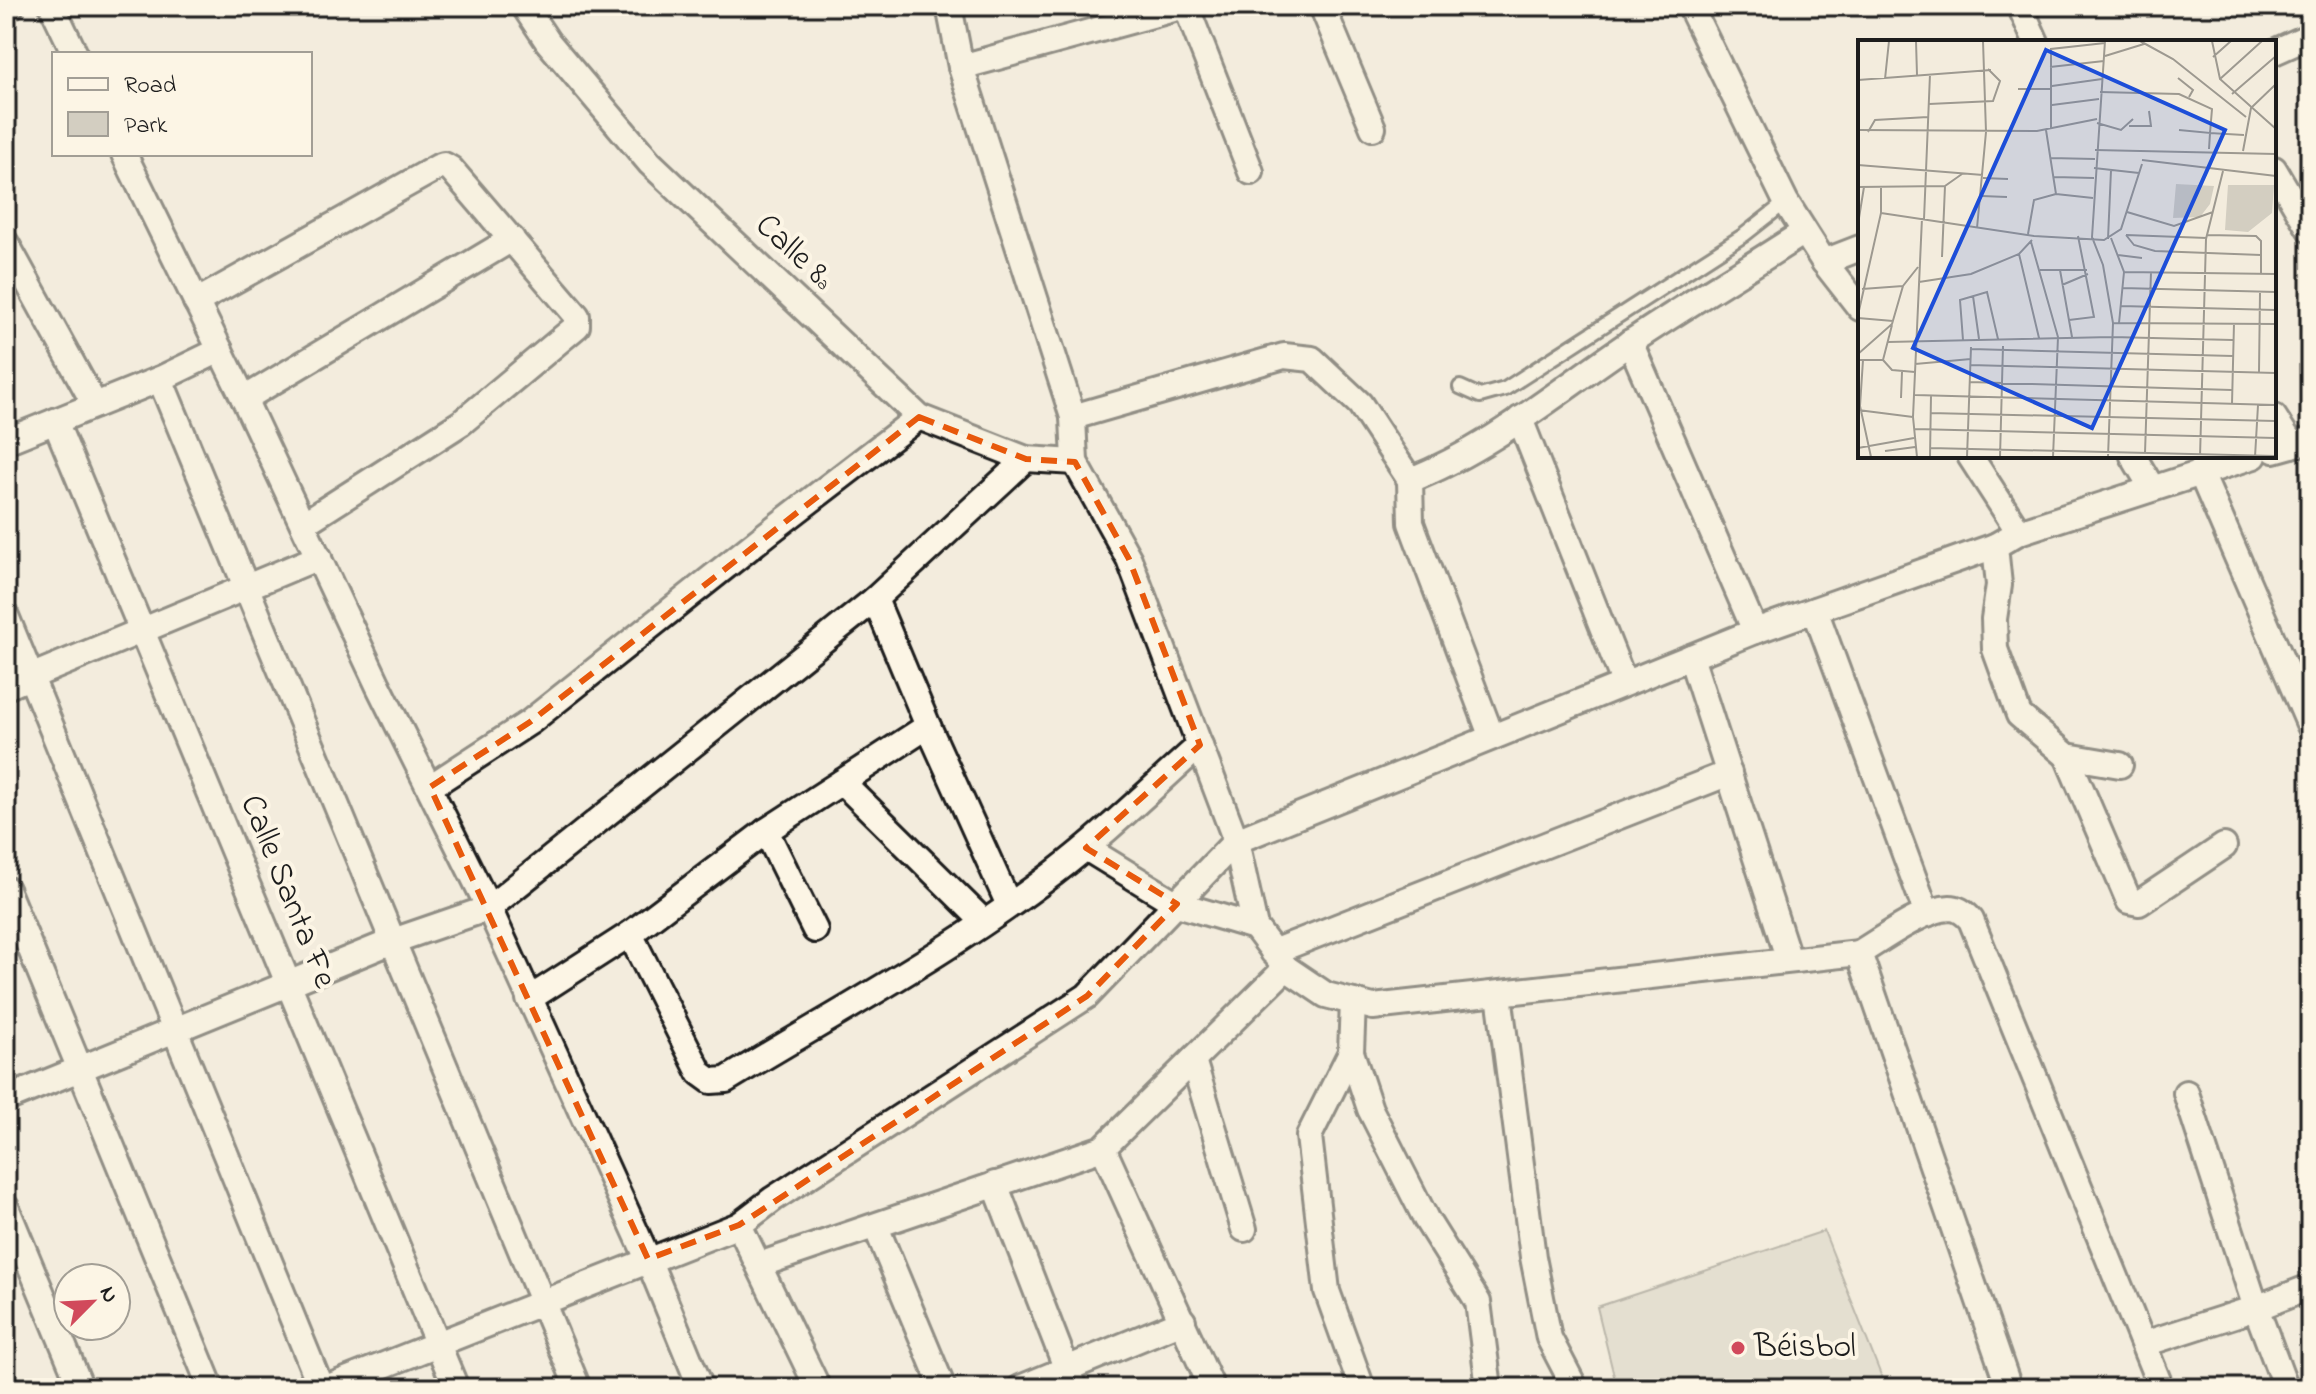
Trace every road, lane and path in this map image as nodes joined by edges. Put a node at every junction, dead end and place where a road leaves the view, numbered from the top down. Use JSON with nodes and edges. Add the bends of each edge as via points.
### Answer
{"nodes":[{"id":1,"x":52,"y":6,"type":"edge"},
{"id":2,"x":524,"y":6,"type":"edge"},
{"id":3,"x":949,"y":6,"type":"edge"},
{"id":4,"x":1185,"y":6,"type":"edge"},
{"id":5,"x":1322,"y":6,"type":"edge"},
{"id":6,"x":1690,"y":6,"type":"edge"},
{"id":7,"x":2020,"y":6,"type":"edge"},
{"id":8,"x":2310,"y":36,"type":"edge"},
{"id":9,"x":2035,"y":40,"type":"edge"},
{"id":10,"x":2276,"y":51,"type":"edge"},
{"id":11,"x":74,"y":52,"type":"edge"},
{"id":12,"x":961,"y":67,"type":"junction"},
{"id":13,"x":1373,"y":128,"type":"dead end"},
{"id":14,"x":125,"y":156,"type":"edge"},
{"id":15,"x":1251,"y":172,"type":"dead end"},
{"id":16,"x":2276,"y":172,"type":"edge"},
{"id":17,"x":1786,"y":202,"type":"junction"},
{"id":18,"x":2310,"y":230,"type":"edge"},
{"id":19,"x":1804,"y":232,"type":"junction"},
{"id":20,"x":512,"y":239,"type":"junction"},
{"id":21,"x":6,"y":243,"type":"edge"},
{"id":22,"x":1858,"y":249,"type":"edge"},
{"id":23,"x":1824,"y":262,"type":"junction"},
{"id":24,"x":196,"y":302,"type":"junction"},
{"id":25,"x":1858,"y":305,"type":"edge"},
{"id":26,"x":1630,"y":342,"type":"junction"},
{"id":27,"x":220,"y":350,"type":"junction"},
{"id":28,"x":160,"y":379,"type":"junction"},
{"id":29,"x":1460,"y":387,"type":"dead end"},
{"id":30,"x":244,"y":399,"type":"junction"},
{"id":31,"x":95,"y":405,"type":"junction"},
{"id":32,"x":919,"y":417,"type":"junction"},
{"id":33,"x":1073,"y":417,"type":"junction"},
{"id":34,"x":1520,"y":419,"type":"junction"},
{"id":35,"x":2276,"y":420,"type":"edge"},
{"id":36,"x":55,"y":421,"type":"junction"},
{"id":37,"x":6,"y":441,"type":"edge"},
{"id":38,"x":2292,"y":445,"type":"edge"},
{"id":39,"x":1971,"y":458,"type":"edge"},
{"id":40,"x":2134,"y":458,"type":"edge"},
{"id":41,"x":2247,"y":458,"type":"edge"},
{"id":42,"x":1026,"y":459,"type":"junction"},
{"id":43,"x":1075,"y":462,"type":"junction"},
{"id":44,"x":2200,"y":471,"type":"junction"},
{"id":45,"x":1410,"y":480,"type":"junction"},
{"id":46,"x":2152,"y":488,"type":"junction"},
{"id":47,"x":303,"y":524,"type":"junction"},
{"id":48,"x":2019,"y":532,"type":"junction"},
{"id":49,"x":1995,"y":546,"type":"junction"},
{"id":50,"x":319,"y":557,"type":"junction"},
{"id":51,"x":246,"y":587,"type":"junction"},
{"id":52,"x":875,"y":599,"type":"junction"},
{"id":53,"x":1815,"y":610,"type":"junction"},
{"id":54,"x":6,"y":616,"type":"edge"},
{"id":55,"x":142,"y":631,"type":"junction"},
{"id":56,"x":1755,"y":631,"type":"junction"},
{"id":57,"x":1691,"y":657,"type":"junction"},
{"id":58,"x":31,"y":677,"type":"junction"},
{"id":59,"x":1624,"y":682,"type":"junction"},
{"id":60,"x":6,"y":687,"type":"edge"},
{"id":61,"x":928,"y":726,"type":"junction"},
{"id":62,"x":2310,"y":726,"type":"edge"},
{"id":63,"x":1491,"y":735,"type":"junction"},
{"id":64,"x":1200,"y":745,"type":"junction"},
{"id":65,"x":2067,"y":756,"type":"junction"},
{"id":66,"x":2120,"y":765,"type":"dead end"},
{"id":67,"x":1729,"y":773,"type":"junction"},
{"id":68,"x":842,"y":782,"type":"junction"},
{"id":69,"x":430,"y":787,"type":"junction"},
{"id":70,"x":766,"y":831,"type":"junction"},
{"id":71,"x":1236,"y":841,"type":"junction"},
{"id":72,"x":2224,"y":846,"type":"dead end"},
{"id":73,"x":1086,"y":848,"type":"junction"},
{"id":74,"x":6,"y":889,"type":"edge"},
{"id":75,"x":1177,"y":904,"type":"junction"},
{"id":76,"x":1009,"y":905,"type":"junction"},
{"id":77,"x":489,"y":908,"type":"junction"},
{"id":78,"x":1927,"y":914,"type":"junction"},
{"id":79,"x":984,"y":922,"type":"junction"},
{"id":80,"x":1255,"y":927,"type":"junction"},
{"id":81,"x":815,"y":930,"type":"dead end"},
{"id":82,"x":630,"y":934,"type":"junction"},
{"id":83,"x":393,"y":941,"type":"junction"},
{"id":84,"x":1859,"y":953,"type":"junction"},
{"id":85,"x":1279,"y":960,"type":"junction"},
{"id":86,"x":1789,"y":960,"type":"junction"},
{"id":87,"x":288,"y":984,"type":"junction"},
{"id":88,"x":1499,"y":994,"type":"junction"},
{"id":89,"x":529,"y":999,"type":"junction"},
{"id":90,"x":1353,"y":1002,"type":"junction"},
{"id":91,"x":175,"y":1030,"type":"junction"},
{"id":92,"x":1351,"y":1052,"type":"junction"},
{"id":93,"x":1193,"y":1060,"type":"junction"},
{"id":94,"x":80,"y":1069,"type":"junction"},
{"id":95,"x":2186,"y":1093,"type":"dead end"},
{"id":96,"x":6,"y":1099,"type":"edge"},
{"id":97,"x":1103,"y":1148,"type":"junction"},
{"id":98,"x":995,"y":1184,"type":"junction"},
{"id":99,"x":6,"y":1207,"type":"edge"},
{"id":100,"x":739,"y":1225,"type":"junction"},
{"id":101,"x":876,"y":1227,"type":"junction"},
{"id":102,"x":1244,"y":1229,"type":"dead end"},
{"id":103,"x":648,"y":1259,"type":"junction"},
{"id":104,"x":759,"y":1265,"type":"junction"},
{"id":105,"x":2310,"y":1287,"type":"edge"},
{"id":106,"x":542,"y":1302,"type":"junction"},
{"id":107,"x":2256,"y":1308,"type":"junction"},
{"id":108,"x":1183,"y":1321,"type":"junction"},
{"id":109,"x":438,"y":1343,"type":"junction"},
{"id":110,"x":2144,"y":1344,"type":"junction"},
{"id":111,"x":1070,"y":1378,"type":"edge"},
{"id":112,"x":81,"y":1388,"type":"edge"},
{"id":113,"x":211,"y":1388,"type":"edge"},
{"id":114,"x":324,"y":1388,"type":"edge"},
{"id":115,"x":456,"y":1388,"type":"edge"},
{"id":116,"x":578,"y":1388,"type":"edge"},
{"id":117,"x":701,"y":1388,"type":"edge"},
{"id":118,"x":818,"y":1388,"type":"edge"},
{"id":119,"x":943,"y":1388,"type":"edge"},
{"id":120,"x":1020,"y":1388,"type":"edge"},
{"id":121,"x":1212,"y":1388,"type":"edge"},
{"id":122,"x":1362,"y":1388,"type":"edge"},
{"id":123,"x":1489,"y":1388,"type":"edge"},
{"id":124,"x":1575,"y":1388,"type":"edge"},
{"id":125,"x":2009,"y":1388,"type":"edge"},
{"id":126,"x":2161,"y":1388,"type":"edge"},
{"id":127,"x":2286,"y":1388,"type":"edge"}],
"edges":[{"from":1,"to":11,"type":"street"},
{"from":2,"to":32,"type":"street","name":"Calle 8ª","via":[[650,163]]},
{"from":3,"to":12,"type":"street"},
{"from":4,"to":12,"type":"street"},
{"from":4,"to":15,"type":"street"},
{"from":5,"to":13,"type":"street"},
{"from":6,"to":17,"type":"street"},
{"from":7,"to":9,"type":"street"},
{"from":8,"to":10,"type":"street"},
{"from":12,"to":33,"type":"street"},
{"from":14,"to":24,"type":"street"},
{"from":16,"to":18,"type":"street"},
{"from":17,"to":19,"type":"street"},
{"from":17,"to":29,"type":"lane","via":[[1744,235],[1505,389],[1480,396]]},
{"from":19,"to":23,"type":"street"},
{"from":19,"to":26,"type":"street"},
{"from":20,"to":24,"type":"street","via":[[444,165]]},
{"from":20,"to":30,"type":"street"},
{"from":20,"to":47,"type":"street","via":[[577,316],[577,326],[461,423]]},
{"from":21,"to":31,"type":"street"},
{"from":22,"to":23,"type":"street"},
{"from":23,"to":25,"type":"street"},
{"from":24,"to":27,"type":"street"},
{"from":26,"to":34,"type":"street"},
{"from":26,"to":56,"type":"street"},
{"from":27,"to":28,"type":"street"},
{"from":27,"to":30,"type":"street"},
{"from":28,"to":31,"type":"street"},
{"from":28,"to":51,"type":"street"},
{"from":30,"to":47,"type":"street"},
{"from":31,"to":36,"type":"street"},
{"from":32,"to":42,"type":"street","name":"Calle 8ª"},
{"from":32,"to":69,"type":"street","via":[[530,722]]},
{"from":33,"to":43,"type":"street"},
{"from":33,"to":45,"type":"street","via":[[1284,356],[1312,359],[1360,404]]},
{"from":34,"to":45,"type":"street"},
{"from":34,"to":59,"type":"street"},
{"from":35,"to":38,"type":"street"},
{"from":36,"to":37,"type":"street"},
{"from":36,"to":55,"type":"street","name":"Calle Santa Fe"},
{"from":39,"to":48,"type":"street"},
{"from":40,"to":46,"type":"street"},
{"from":41,"to":44,"type":"street"},
{"from":42,"to":43,"type":"street","name":"Calle 8ª"},
{"from":42,"to":52,"type":"street"},
{"from":43,"to":64,"type":"street","via":[[1129,559]]},
{"from":44,"to":46,"type":"street"},
{"from":44,"to":62,"type":"street"},
{"from":45,"to":63,"type":"street","via":[[1411,523]]},
{"from":46,"to":48,"type":"street"},
{"from":47,"to":50,"type":"street"},
{"from":48,"to":49,"type":"street"},
{"from":49,"to":53,"type":"street"},
{"from":49,"to":65,"type":"street","via":[[1995,649],[2019,715]]},
{"from":50,"to":51,"type":"street"},
{"from":50,"to":69,"type":"street"},
{"from":51,"to":55,"type":"street"},
{"from":51,"to":83,"type":"street"},
{"from":52,"to":61,"type":"street"},
{"from":52,"to":77,"type":"street"},
{"from":53,"to":56,"type":"street"},
{"from":53,"to":78,"type":"street"},
{"from":54,"to":58,"type":"street"},
{"from":55,"to":58,"type":"street"},
{"from":55,"to":87,"type":"street","name":"Calle Santa Fe"},
{"from":56,"to":57,"type":"street"},
{"from":57,"to":59,"type":"street"},
{"from":57,"to":67,"type":"street"},
{"from":58,"to":60,"type":"street"},
{"from":58,"to":91,"type":"street"},
{"from":59,"to":63,"type":"street"},
{"from":61,"to":68,"type":"street"},
{"from":61,"to":76,"type":"street"},
{"from":63,"to":71,"type":"street"},
{"from":64,"to":71,"type":"street"},
{"from":64,"to":73,"type":"street"},
{"from":65,"to":66,"type":"street"},
{"from":65,"to":72,"type":"street","via":[[2134,904]]},
{"from":67,"to":85,"type":"street"},
{"from":67,"to":86,"type":"street"},
{"from":68,"to":70,"type":"street"},
{"from":68,"to":79,"type":"street"},
{"from":69,"to":77,"type":"street"},
{"from":70,"to":81,"type":"street"},
{"from":70,"to":82,"type":"street"},
{"from":71,"to":75,"type":"street"},
{"from":71,"to":80,"type":"street"},
{"from":73,"to":75,"type":"street"},
{"from":73,"to":76,"type":"street"},
{"from":74,"to":94,"type":"street"},
{"from":75,"to":80,"type":"street"},
{"from":75,"to":100,"type":"street","via":[[1087,996]]},
{"from":76,"to":79,"type":"street"},
{"from":77,"to":83,"type":"street"},
{"from":77,"to":89,"type":"street"},
{"from":78,"to":84,"type":"street"},
{"from":78,"to":110,"type":"street","via":[[1950,908],[1971,920]]},
{"from":79,"to":82,"type":"street","via":[[726,1080],[711,1081],[700,1073]]},
{"from":80,"to":85,"type":"street"},
{"from":82,"to":89,"type":"street"},
{"from":83,"to":87,"type":"street"},
{"from":83,"to":106,"type":"street"},
{"from":84,"to":86,"type":"street"},
{"from":84,"to":125,"type":"street"},
{"from":85,"to":90,"type":"street","via":[[1326,995]]},
{"from":85,"to":93,"type":"street"},
{"from":86,"to":88,"type":"street"},
{"from":87,"to":91,"type":"street"},
{"from":87,"to":109,"type":"street","name":"Calle Santa Fe"},
{"from":88,"to":90,"type":"street","via":[[1373,1007]]},
{"from":88,"to":124,"type":"street","via":[[1549,1338]]},
{"from":89,"to":103,"type":"street"},
{"from":90,"to":92,"type":"street"},
{"from":91,"to":94,"type":"street"},
{"from":91,"to":114,"type":"street"},
{"from":92,"to":122,"type":"street","via":[[1309,1136],[1327,1291]]},
{"from":92,"to":123,"type":"street","via":[[1370,1109],[1419,1206],[1478,1302]]},
{"from":93,"to":97,"type":"street"},
{"from":93,"to":102,"type":"street"},
{"from":94,"to":96,"type":"street"},
{"from":94,"to":113,"type":"street"},
{"from":95,"to":107,"type":"street"},
{"from":97,"to":98,"type":"street"},
{"from":97,"to":108,"type":"street"},
{"from":98,"to":101,"type":"street"},
{"from":98,"to":111,"type":"street"},
{"from":99,"to":112,"type":"street"},
{"from":100,"to":103,"type":"street"},
{"from":100,"to":104,"type":"street"},
{"from":101,"to":104,"type":"street"},
{"from":101,"to":119,"type":"street"},
{"from":103,"to":106,"type":"street"},
{"from":103,"to":117,"type":"street"},
{"from":104,"to":118,"type":"street"},
{"from":105,"to":107,"type":"street"},
{"from":106,"to":109,"type":"street"},
{"from":106,"to":116,"type":"street"},
{"from":107,"to":110,"type":"street"},
{"from":107,"to":127,"type":"street"},
{"from":108,"to":111,"type":"street"},
{"from":108,"to":121,"type":"street"},
{"from":109,"to":114,"type":"street"},
{"from":109,"to":115,"type":"street","name":"Calle Santa Fe"},
{"from":110,"to":126,"type":"street"},
{"from":111,"to":120,"type":"street"}]}
